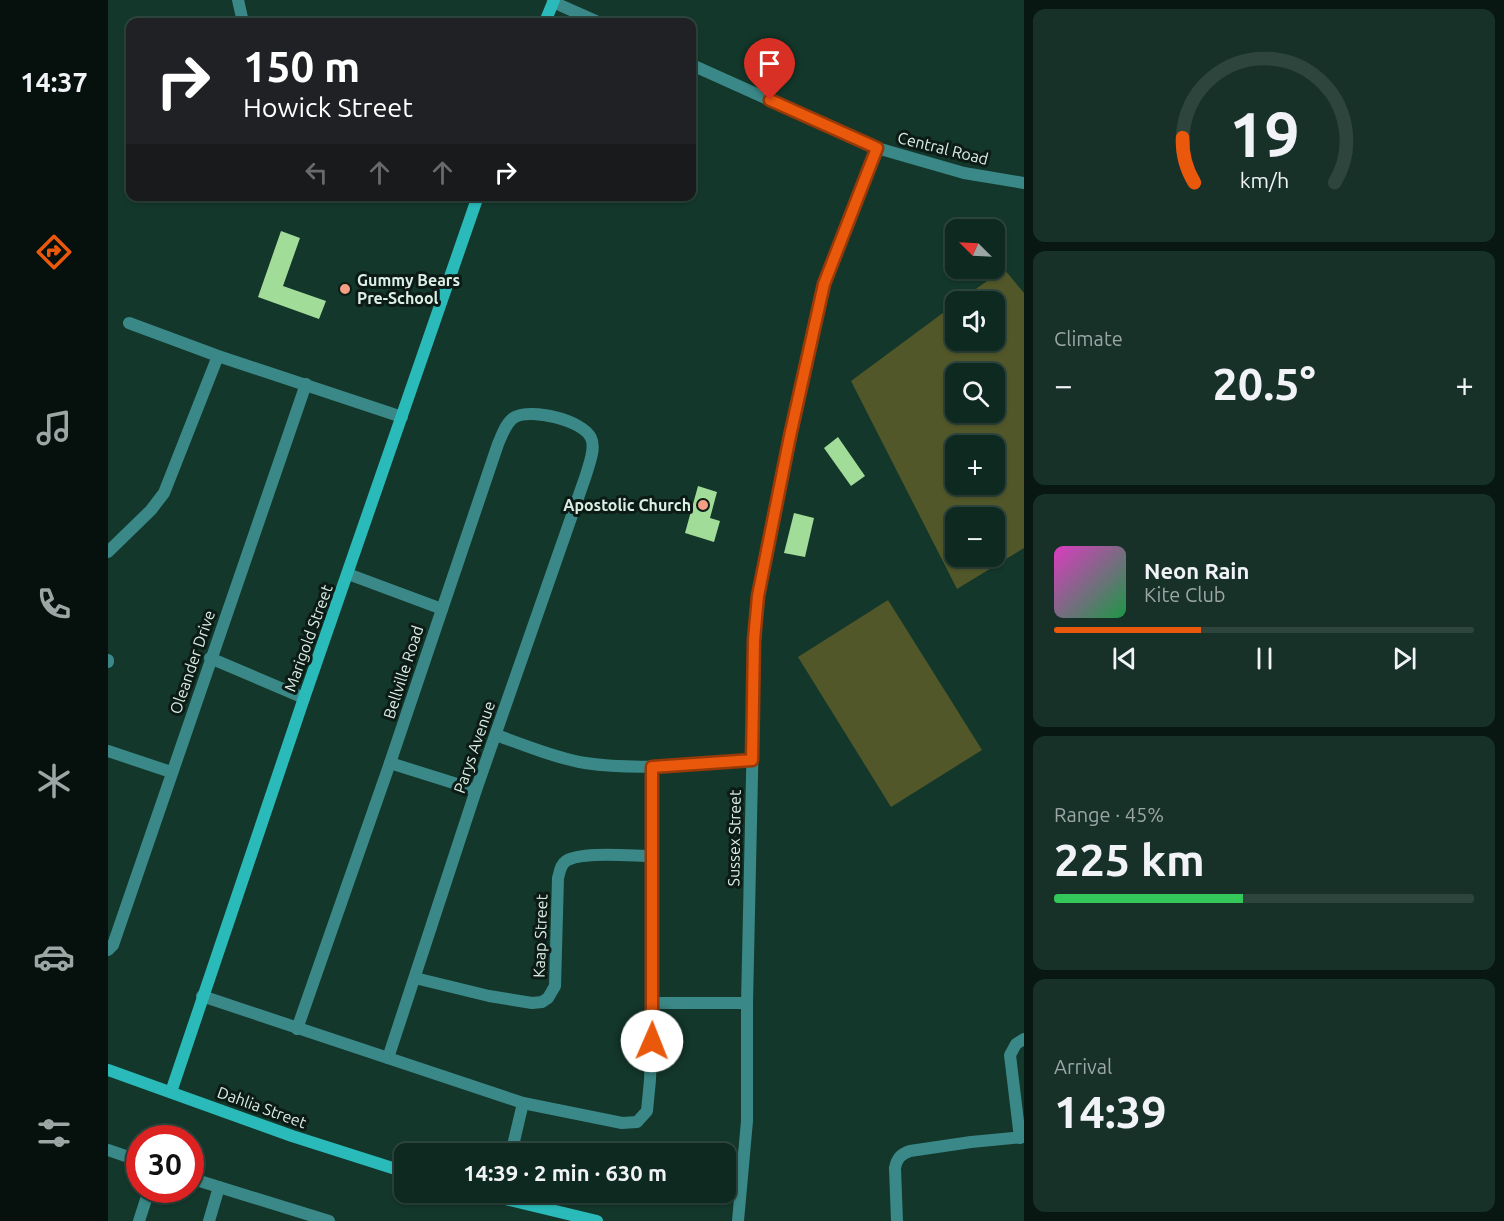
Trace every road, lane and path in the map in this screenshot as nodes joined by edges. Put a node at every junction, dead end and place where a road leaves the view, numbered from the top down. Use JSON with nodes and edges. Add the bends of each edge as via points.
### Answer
{"nodes":[{"id":1,"x":238,"y":0,"type":"edge"},
{"id":2,"x":554,"y":1,"type":"edge"},
{"id":3,"x":242,"y":18,"type":"edge"},
{"id":4,"x":547,"y":18,"type":"edge"},
{"id":5,"x":590,"y":18,"type":"edge"},
{"id":6,"x":696,"y":66,"type":"edge"},
{"id":7,"x":877,"y":148,"type":"junction"},
{"id":8,"x":1024,"y":183,"type":"edge"},
{"id":9,"x":476,"y":201,"type":"edge"},
{"id":10,"x":129,"y":323,"type":"dead end"},
{"id":11,"x":218,"y":356,"type":"junction"},
{"id":12,"x":306,"y":384,"type":"junction"},
{"id":13,"x":402,"y":417,"type":"junction"},
{"id":14,"x":592,"y":447,"type":"joint"},
{"id":15,"x":108,"y":552,"type":"edge"},
{"id":16,"x":348,"y":574,"type":"junction"},
{"id":17,"x":442,"y":609,"type":"junction"},
{"id":18,"x":210,"y":658,"type":"junction"},
{"id":19,"x":304,"y":698,"type":"junction"},
{"id":20,"x":496,"y":735,"type":"junction"},
{"id":21,"x":108,"y":751,"type":"edge"},
{"id":22,"x":752,"y":760,"type":"junction"},
{"id":23,"x":390,"y":763,"type":"junction"},
{"id":24,"x":652,"y":767,"type":"junction"},
{"id":25,"x":171,"y":772,"type":"junction"},
{"id":26,"x":476,"y":790,"type":"junction"},
{"id":27,"x":652,"y":856,"type":"junction"},
{"id":28,"x":108,"y":950,"type":"edge"},
{"id":29,"x":415,"y":978,"type":"junction"},
{"id":30,"x":202,"y":996,"type":"junction"},
{"id":31,"x":653,"y":1003,"type":"junction"},
{"id":32,"x":747,"y":1003,"type":"junction"},
{"id":33,"x":297,"y":1029,"type":"junction"},
{"id":34,"x":1024,"y":1039,"type":"edge"},
{"id":35,"x":388,"y":1058,"type":"junction"},
{"id":36,"x":108,"y":1070,"type":"edge"},
{"id":37,"x":171,"y":1092,"type":"junction"},
{"id":38,"x":523,"y":1103,"type":"junction"},
{"id":39,"x":1022,"y":1138,"type":"edge"},
{"id":40,"x":514,"y":1143,"type":"edge"},
{"id":41,"x":108,"y":1150,"type":"edge"},
{"id":42,"x":126,"y":1156,"type":"edge"},
{"id":43,"x":394,"y":1168,"type":"edge"},
{"id":44,"x":204,"y":1182,"type":"edge"},
{"id":45,"x":219,"y":1187,"type":"junction"},
{"id":46,"x":145,"y":1203,"type":"edge"},
{"id":47,"x":528,"y":1203,"type":"edge"},
{"id":48,"x":293,"y":1216,"type":"edge"},
{"id":49,"x":139,"y":1221,"type":"edge"},
{"id":50,"x":209,"y":1221,"type":"edge"},
{"id":51,"x":329,"y":1221,"type":"edge"},
{"id":52,"x":597,"y":1221,"type":"edge"},
{"id":53,"x":738,"y":1221,"type":"edge"},
{"id":54,"x":897,"y":1221,"type":"edge"}],
"edges":[{"from":1,"to":3,"type":"street"},
{"from":2,"to":4,"type":"street"},
{"from":2,"to":5,"type":"street"},
{"from":6,"to":7,"type":"street","name":"Central Road"},
{"from":7,"to":8,"type":"street","name":"Central Road","via":[[944,168]]},
{"from":7,"to":22,"type":"street","name":"Sussex Street","via":[[824,284],[790,436],[758,596]]},
{"from":9,"to":13,"type":"street","name":"Marigold Street"},
{"from":10,"to":11,"type":"street"},
{"from":11,"to":12,"type":"street"},
{"from":11,"to":15,"type":"street","via":[[164,493]]},
{"from":12,"to":13,"type":"street"},
{"from":12,"to":18,"type":"street","name":"Oleander Drive"},
{"from":13,"to":16,"type":"street","name":"Marigold Street"},
{"from":14,"to":17,"type":"street","name":"Bellville Road","via":[[591,439],[582,429],[546,415],[522,414],[507,424]]},
{"from":14,"to":20,"type":"street","name":"Parys Avenue","via":[[586,475]]},
{"from":16,"to":17,"type":"street"},
{"from":16,"to":19,"type":"street","name":"Marigold Street"},
{"from":17,"to":23,"type":"street","name":"Bellville Road"},
{"from":18,"to":19,"type":"street"},
{"from":18,"to":25,"type":"street","name":"Oleander Drive"},
{"from":19,"to":30,"type":"street","name":"Marigold Street"},
{"from":20,"to":24,"type":"street","via":[[585,763]]},
{"from":20,"to":26,"type":"street","name":"Parys Avenue"},
{"from":21,"to":25,"type":"street"},
{"from":22,"to":24,"type":"street"},
{"from":22,"to":32,"type":"street","name":"Sussex Street"},
{"from":23,"to":26,"type":"street"},
{"from":23,"to":33,"type":"street","name":"Bellville Road"},
{"from":24,"to":27,"type":"street"},
{"from":25,"to":28,"type":"street","name":"Oleander Drive","via":[[113,945]]},
{"from":26,"to":29,"type":"street","name":"Parys Avenue"},
{"from":27,"to":29,"type":"street","name":"Kaap Street","via":[[581,856],[561,867],[555,986],[542,1002],[489,996]]},
{"from":27,"to":31,"type":"street"},
{"from":29,"to":35,"type":"street","name":"Parys Avenue"},
{"from":30,"to":33,"type":"street"},
{"from":30,"to":37,"type":"street","name":"Marigold Street"},
{"from":31,"to":32,"type":"street"},
{"from":31,"to":38,"type":"street","via":[[649,1100],[647,1111],[637,1122],[622,1123]]},
{"from":32,"to":53,"type":"street","name":"Sussex Street","via":[[747,1121]]},
{"from":33,"to":35,"type":"street"},
{"from":34,"to":39,"type":"street","via":[[1010,1055]]},
{"from":35,"to":38,"type":"street"},
{"from":36,"to":37,"type":"street","name":"Dahlia Street"},
{"from":37,"to":43,"type":"street","name":"Dahlia Street"},
{"from":38,"to":40,"type":"street"},
{"from":39,"to":54,"type":"street","via":[[910,1150],[903,1154],[895,1168]]},
{"from":41,"to":42,"type":"street"},
{"from":44,"to":45,"type":"street"},
{"from":45,"to":48,"type":"street"},
{"from":45,"to":50,"type":"street"},
{"from":46,"to":49,"type":"street"},
{"from":47,"to":52,"type":"street"},
{"from":48,"to":51,"type":"street"}]}
